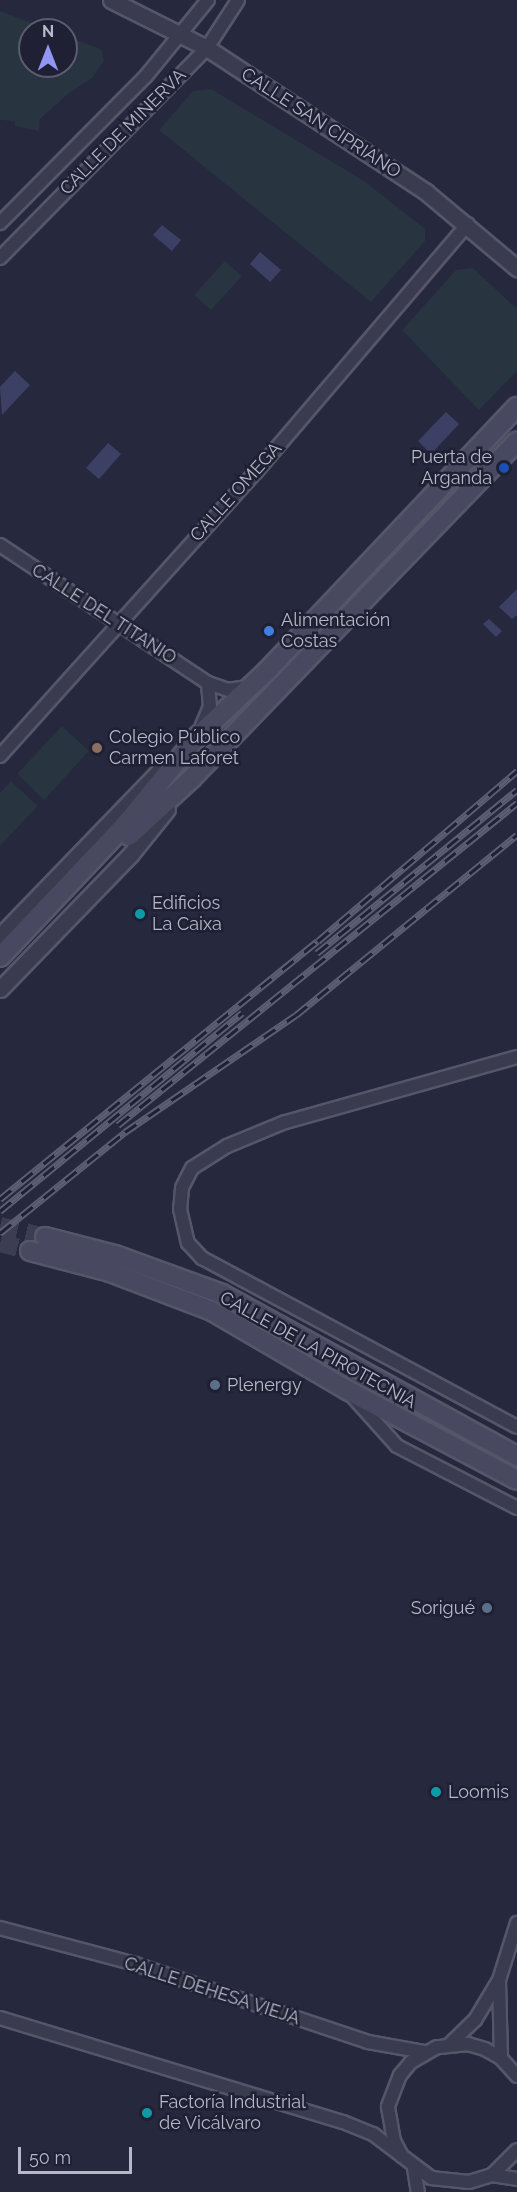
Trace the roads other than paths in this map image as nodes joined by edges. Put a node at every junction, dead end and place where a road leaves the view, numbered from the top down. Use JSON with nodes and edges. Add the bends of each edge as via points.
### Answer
{"nodes":[{"id":1,"x":111,"y":0,"type":"edge"},
{"id":2,"x":208,"y":0,"type":"edge"},
{"id":3,"x":238,"y":0,"type":"edge"},
{"id":4,"x":183,"y":34,"type":"junction"},
{"id":5,"x":207,"y":48,"type":"junction"},
{"id":6,"x":0,"y":223,"type":"edge"},
{"id":7,"x":468,"y":224,"type":"junction"},
{"id":8,"x":0,"y":258,"type":"edge"},
{"id":9,"x":517,"y":268,"type":"edge"},
{"id":10,"x":517,"y":407,"type":"edge"},
{"id":11,"x":517,"y":441,"type":"edge"},
{"id":12,"x":0,"y":545,"type":"edge"},
{"id":13,"x":119,"y":622,"type":"junction"},
{"id":14,"x":208,"y":683,"type":"junction"},
{"id":15,"x":252,"y":686,"type":"junction"},
{"id":16,"x":198,"y":736,"type":"junction"},
{"id":17,"x":0,"y":756,"type":"edge"},
{"id":18,"x":192,"y":778,"type":"junction"},
{"id":19,"x":0,"y":936,"type":"edge"},
{"id":20,"x":0,"y":957,"type":"edge"},
{"id":21,"x":0,"y":969,"type":"edge"},
{"id":22,"x":0,"y":990,"type":"edge"},
{"id":23,"x":517,"y":1057,"type":"edge"},
{"id":24,"x":45,"y":1237,"type":"tunnel mouth"},
{"id":25,"x":30,"y":1251,"type":"tunnel mouth"},
{"id":26,"x":347,"y":1390,"type":"junction"},
{"id":27,"x":517,"y":1427,"type":"edge"},
{"id":28,"x":517,"y":1456,"type":"edge"},
{"id":29,"x":517,"y":1480,"type":"edge"},
{"id":30,"x":517,"y":1508,"type":"edge"},
{"id":31,"x":517,"y":1923,"type":"edge"},
{"id":32,"x":0,"y":1928,"type":"edge"},
{"id":33,"x":500,"y":1980,"type":"junction"},
{"id":34,"x":0,"y":2018,"type":"edge"},
{"id":35,"x":450,"y":2044,"type":"junction"},
{"id":36,"x":425,"y":2052,"type":"junction"},
{"id":37,"x":501,"y":2058,"type":"junction"},
{"id":38,"x":517,"y":2076,"type":"edge"},
{"id":39,"x":517,"y":2150,"type":"edge"},
{"id":40,"x":402,"y":2156,"type":"junction"},
{"id":41,"x":414,"y":2168,"type":"junction"},
{"id":42,"x":492,"y":2175,"type":"junction"},
{"id":43,"x":517,"y":2179,"type":"edge"},
{"id":44,"x":469,"y":2182,"type":"junction"},
{"id":45,"x":418,"y":2192,"type":"edge"},
{"id":46,"x":458,"y":2192,"type":"edge"}],
"edges":[{"from":1,"to":4,"type":"street","name":"CALLE SAN CIPRIANO"},
{"from":2,"to":4,"type":"street","name":"CALLE DE MINERVA"},
{"from":3,"to":5,"type":"street","name":"CALLE DE MINERVA"},
{"from":4,"to":5,"type":"street","name":"CALLE SAN CIPRIANO"},
{"from":4,"to":6,"type":"street","name":"CALLE DE MINERVA"},
{"from":5,"to":7,"type":"street","name":"CALLE SAN CIPRIANO","via":[[437,199]]},
{"from":5,"to":8,"type":"street","name":"CALLE DE MINERVA"},
{"from":7,"to":9,"type":"street","name":"CALLE SAN CIPRIANO"},
{"from":7,"to":13,"type":"street","name":"CALLE OMEGA","via":[[256,472]]},
{"from":10,"to":15,"type":"main road"},
{"from":11,"to":18,"type":"main road"},
{"from":12,"to":13,"type":"street","name":"CALLE DEL TITANIO"},
{"from":13,"to":14,"type":"street","name":"CALLE DEL TITANIO"},
{"from":13,"to":17,"type":"street","name":"CALLE OMEGA"},
{"from":14,"to":15,"type":"street","name":"CALLE DEL TITANIO","via":[[228,690]]},
{"from":14,"to":16,"type":"street","via":[[210,707]]},
{"from":15,"to":16,"type":"main road"},
{"from":16,"to":19,"type":"street","via":[[170,759]]},
{"from":16,"to":20,"type":"main road","via":[[124,826]]},
{"from":18,"to":21,"type":"main road","via":[[126,839]]},
{"from":18,"to":22,"type":"street","via":[[130,855]]},
{"from":23,"to":27,"type":"street","name":"CALLE DE LA PIROTECNIA","via":[[285,1122],[212,1153],[192,1168],[182,1188],[180,1209],[185,1235],[202,1258]]},
{"from":24,"to":28,"type":"main road","name":"CALLE DE LA PIROTECNIA","via":[[115,1255],[222,1294]]},
{"from":25,"to":26,"type":"main road","name":"CALLE DE LA PIROTECNIA","via":[[110,1272],[212,1311]]},
{"from":26,"to":29,"type":"main road","name":"CALLE DE LA PIROTECNIA"},
{"from":26,"to":30,"type":"street","name":"CALLE DE LA PIROTECNIA","via":[[397,1446]]},
{"from":31,"to":33,"type":"street"},
{"from":32,"to":36,"type":"street","name":"CALLE DEHESA VIEJA","via":[[135,1964],[368,2042]]},
{"from":33,"to":35,"type":"street","via":[[475,2020]]},
{"from":33,"to":37,"type":"street"},
{"from":34,"to":40,"type":"street","via":[[344,2122],[373,2134]]},
{"from":35,"to":36,"type":"street"},
{"from":35,"to":37,"type":"street","via":[[468,2044]]},
{"from":36,"to":40,"type":"street","via":[[411,2062],[392,2090],[389,2124]]},
{"from":37,"to":38,"type":"street"},
{"from":39,"to":42,"type":"street"},
{"from":40,"to":41,"type":"street"},
{"from":41,"to":44,"type":"street","via":[[449,2183]]},
{"from":41,"to":45,"type":"street"},
{"from":42,"to":43,"type":"street"},
{"from":42,"to":44,"type":"street"},
{"from":44,"to":46,"type":"street"}]}
